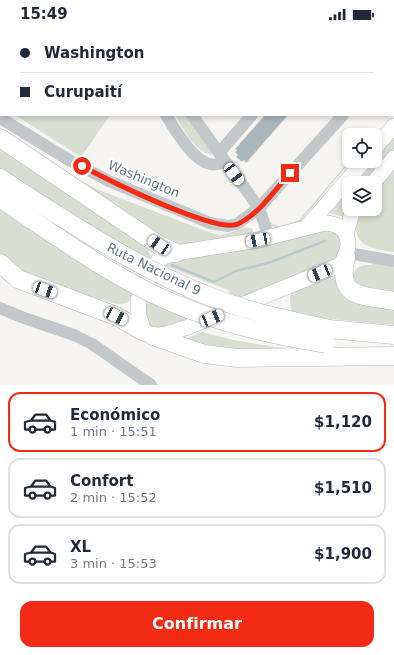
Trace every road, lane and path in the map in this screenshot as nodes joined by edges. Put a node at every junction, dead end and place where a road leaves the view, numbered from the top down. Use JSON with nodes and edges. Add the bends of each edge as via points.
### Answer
{"nodes":[{"id":1,"x":167,"y":116,"type":"edge"},
{"id":2,"x":193,"y":116,"type":"edge"},
{"id":3,"x":251,"y":116,"type":"edge"},
{"id":4,"x":342,"y":116,"type":"edge"},
{"id":5,"x":0,"y":118,"type":"edge"},
{"id":6,"x":394,"y":126,"type":"edge"},
{"id":7,"x":0,"y":138,"type":"edge"},
{"id":8,"x":382,"y":140,"type":"edge"},
{"id":9,"x":222,"y":158,"type":"junction"},
{"id":10,"x":394,"y":158,"type":"edge"},
{"id":11,"x":358,"y":168,"type":"edge"},
{"id":12,"x":379,"y":176,"type":"edge"},
{"id":13,"x":0,"y":178,"type":"edge"},
{"id":14,"x":0,"y":198,"type":"edge"},
{"id":15,"x":259,"y":208,"type":"junction"},
{"id":16,"x":351,"y":216,"type":"edge"},
{"id":17,"x":306,"y":228,"type":"junction"},
{"id":18,"x":346,"y":234,"type":"junction"},
{"id":19,"x":269,"y":237,"type":"junction"},
{"id":20,"x":176,"y":253,"type":"junction"},
{"id":21,"x":347,"y":255,"type":"junction"},
{"id":22,"x":394,"y":261,"type":"edge"},
{"id":23,"x":0,"y":263,"type":"edge"},
{"id":24,"x":0,"y":272,"type":"edge"},
{"id":25,"x":17,"y":278,"type":"junction"},
{"id":26,"x":394,"y":301,"type":"edge"},
{"id":27,"x":0,"y":308,"type":"edge"},
{"id":28,"x":148,"y":334,"type":"junction"},
{"id":29,"x":394,"y":335,"type":"edge"},
{"id":30,"x":328,"y":337,"type":"junction"},
{"id":31,"x":394,"y":349,"type":"edge"},
{"id":32,"x":394,"y":356,"type":"edge"},
{"id":33,"x":151,"y":385,"type":"edge"}],
"edges":[{"from":1,"to":9,"type":"street","via":[[192,153],[201,161],[211,165]]},
{"from":2,"to":9,"type":"street"},
{"from":3,"to":9,"type":"street"},
{"from":4,"to":15,"type":"street","name":"Washington"},
{"from":5,"to":15,"type":"street","name":"Washington","via":[[69,160],[210,223],[228,226],[237,224]]},
{"from":6,"to":8,"type":"main road"},
{"from":7,"to":20,"type":"highway","via":[[159,245]]},
{"from":9,"to":15,"type":"street"},
{"from":10,"to":12,"type":"main road"},
{"from":11,"to":17,"type":"main road"},
{"from":13,"to":30,"type":"highway","name":"Ruta Nacional 9","bridge":true,"via":[[108,247],[173,281],[212,298]]},
{"from":14,"to":30,"type":"highway","name":"Ruta Nacional 9","bridge":true,"via":[[131,283],[171,302],[205,316],[286,337]]},
{"from":15,"to":19,"type":"street"},
{"from":16,"to":18,"type":"main road"},
{"from":17,"to":18,"type":"main road","via":[[331,223]]},
{"from":17,"to":19,"type":"main road"},
{"from":18,"to":21,"type":"main road"},
{"from":19,"to":20,"type":"main road"},
{"from":20,"to":28,"type":"main road","via":[[163,256],[158,261],[138,300],[139,316]]},
{"from":21,"to":22,"type":"street"},
{"from":21,"to":26,"type":"highway","via":[[343,278],[349,290]]},
{"from":21,"to":28,"type":"main road","via":[[340,265],[188,327],[167,334]]},
{"from":23,"to":25,"type":"highway"},
{"from":24,"to":25,"type":"street"},
{"from":25,"to":28,"type":"highway","via":[[116,316]]},
{"from":27,"to":33,"type":"street","via":[[92,344]]},
{"from":28,"to":32,"type":"highway","via":[[185,348],[230,357]]},
{"from":29,"to":30,"type":"highway","name":"Ruta Nacional 9"},
{"from":30,"to":31,"type":"highway","name":"Ruta Nacional 9"}]}
